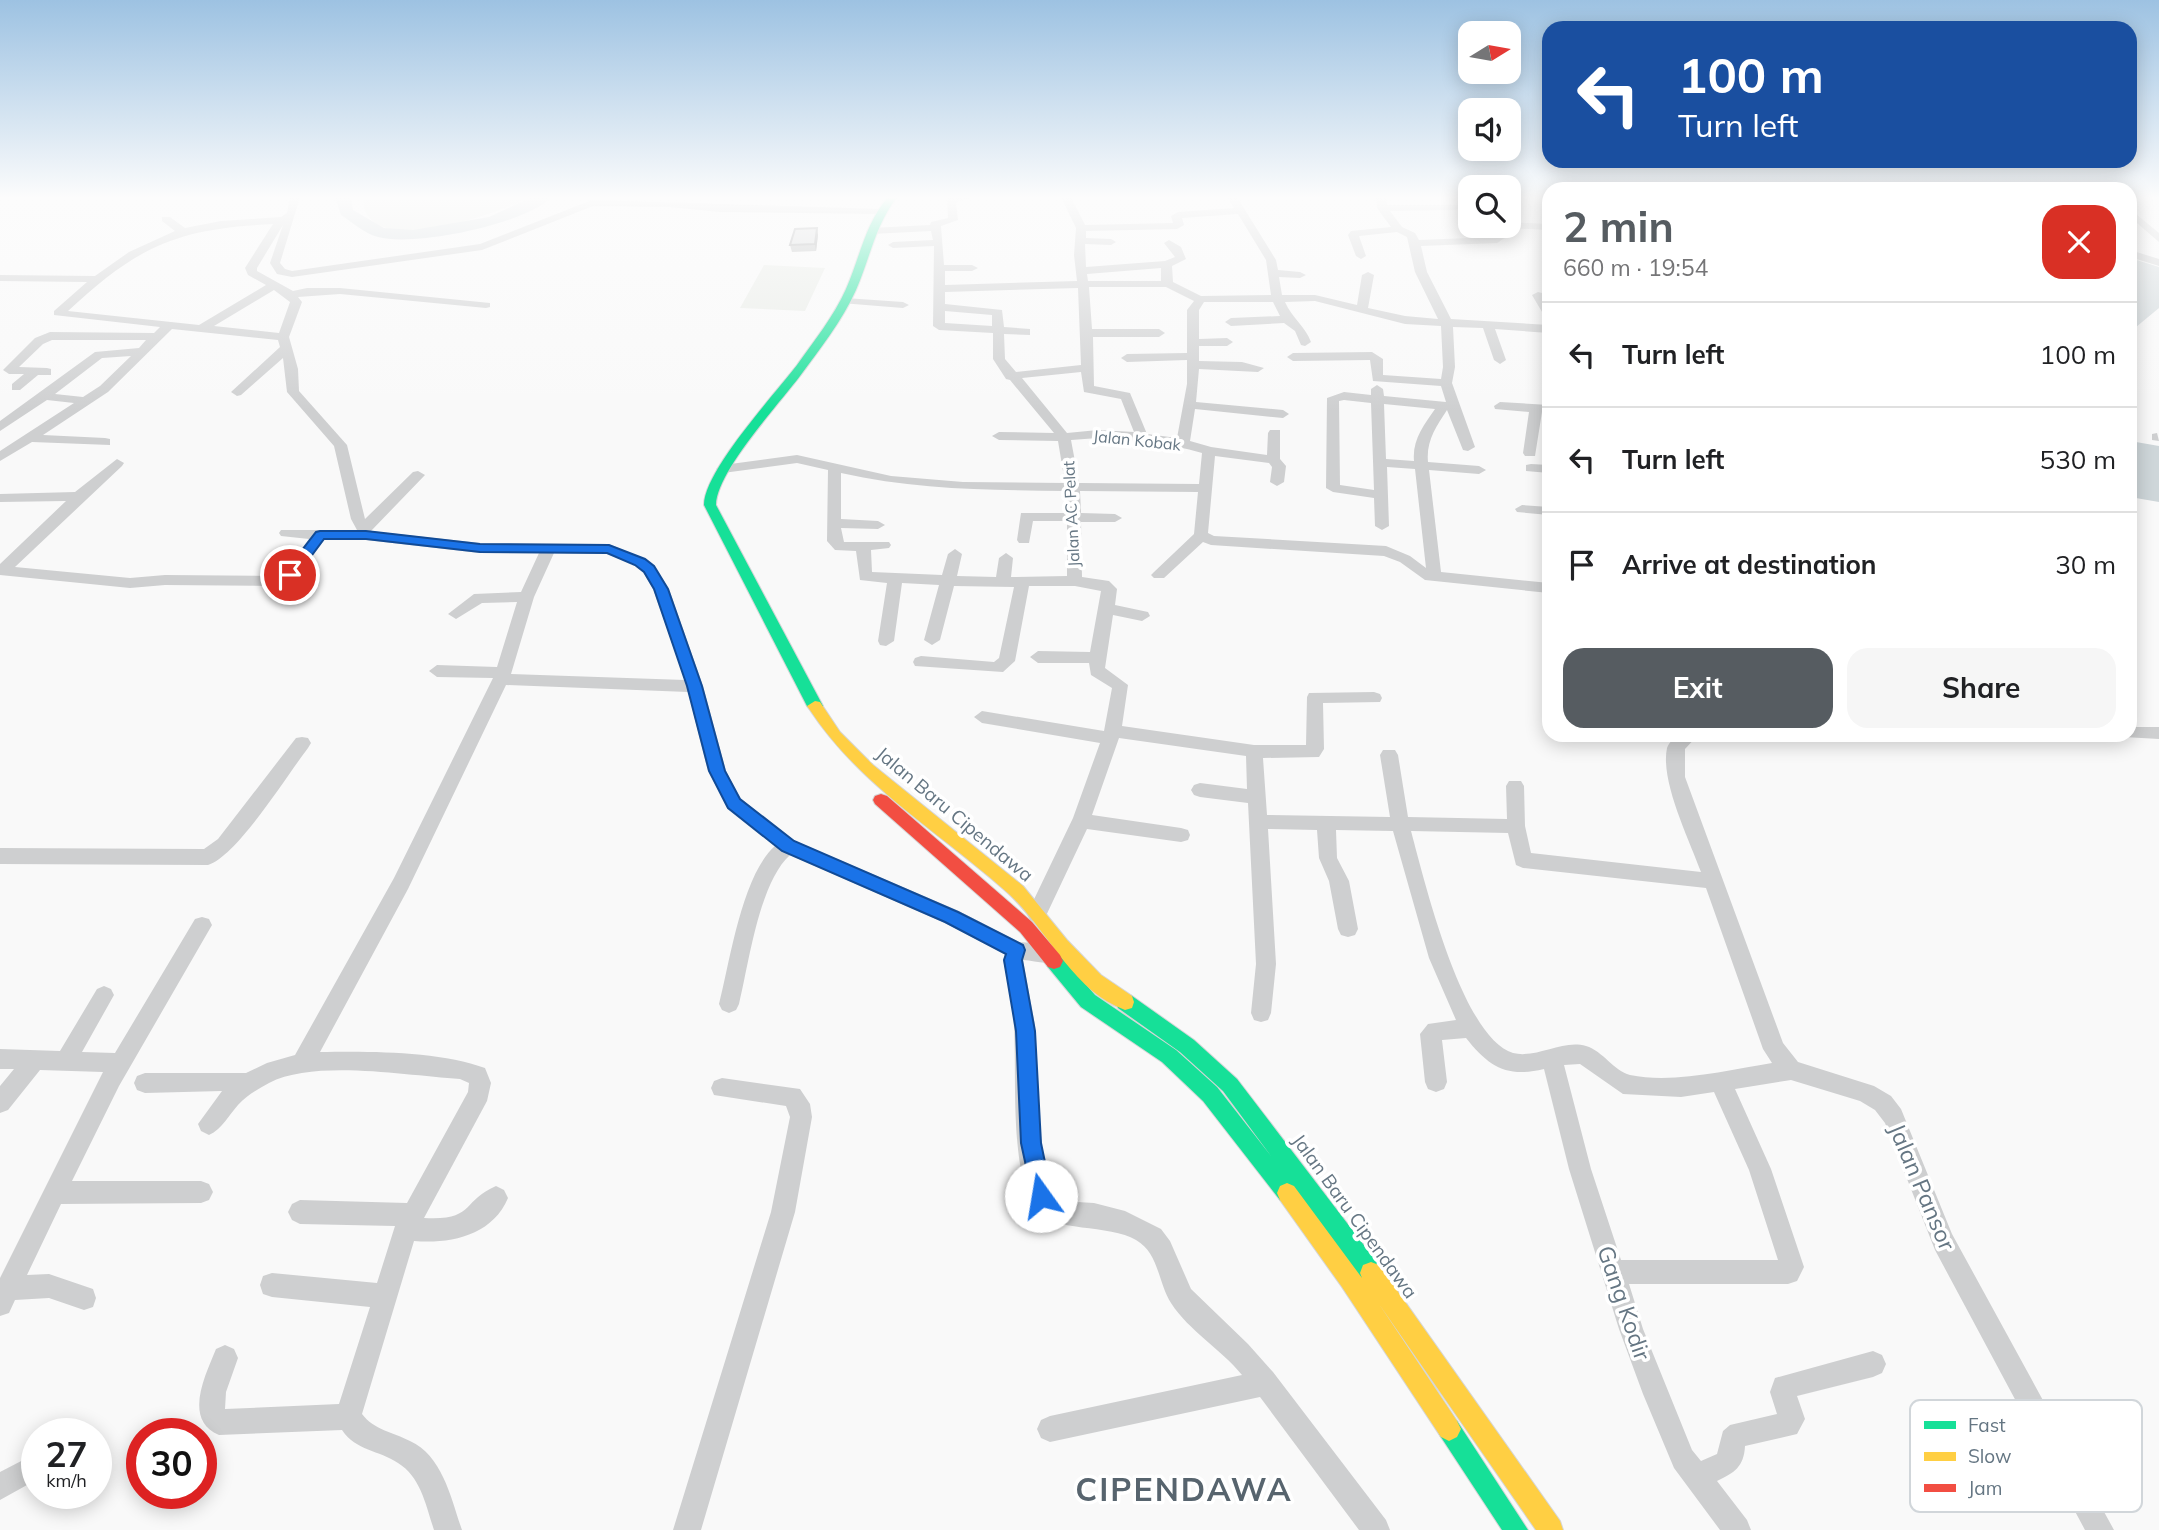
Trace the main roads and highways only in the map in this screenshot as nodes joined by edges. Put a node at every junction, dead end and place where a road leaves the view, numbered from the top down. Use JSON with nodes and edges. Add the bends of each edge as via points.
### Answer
{"nodes":[{"id":1,"x":849,"y":268,"type":"edge"},
{"id":2,"x":859,"y":268,"type":"edge"},
{"id":3,"x":843,"y":296,"type":"junction"},
{"id":4,"x":740,"y":580,"type":"junction"},
{"id":5,"x":808,"y":706,"type":"junction"},
{"id":6,"x":1055,"y":950,"type":"junction"},
{"id":7,"x":1490,"y":1442,"type":"junction"},
{"id":8,"x":1471,"y":1459,"type":"junction"},
{"id":9,"x":1516,"y":1530,"type":"edge"},
{"id":10,"x":1551,"y":1530,"type":"edge"}],
"edges":[{"from":1,"to":3,"type":"main road","name":"Jalan Baru Cipendawa"},
{"from":2,"to":3,"type":"main road","name":"Jalan Baru Cipendawa"},
{"from":3,"to":4,"type":"main road","name":"Jalan Baru Cipendawa","via":[[723,469],[710,496]]},
{"from":3,"to":4,"type":"main road","name":"Jalan Baru Cipendawa","via":[[758,403],[695,498],[696,510]]},
{"from":4,"to":5,"type":"main road","name":"Jalan Baru Cipendawa"},
{"from":5,"to":6,"type":"main road","name":"Jalan Baru Cipendawa","via":[[867,769],[1017,891],[1037,914]]},
{"from":5,"to":6,"type":"main road","name":"Jalan Baru Cipendawa","via":[[825,746],[849,772]]},
{"from":6,"to":7,"type":"main road","name":"Jalan Baru Cipendawa","via":[[1187,1046],[1230,1085]]},
{"from":6,"to":8,"type":"main road","name":"Jalan Baru Cipendawa","via":[[1088,1001],[1168,1056],[1210,1094],[1255,1149],[1350,1279]]},
{"from":7,"to":8,"type":"main road"},
{"from":7,"to":10,"type":"main road","name":"Jalan Baru Cipendawa"},
{"from":8,"to":9,"type":"main road","name":"Jalan Baru Cipendawa"}]}
